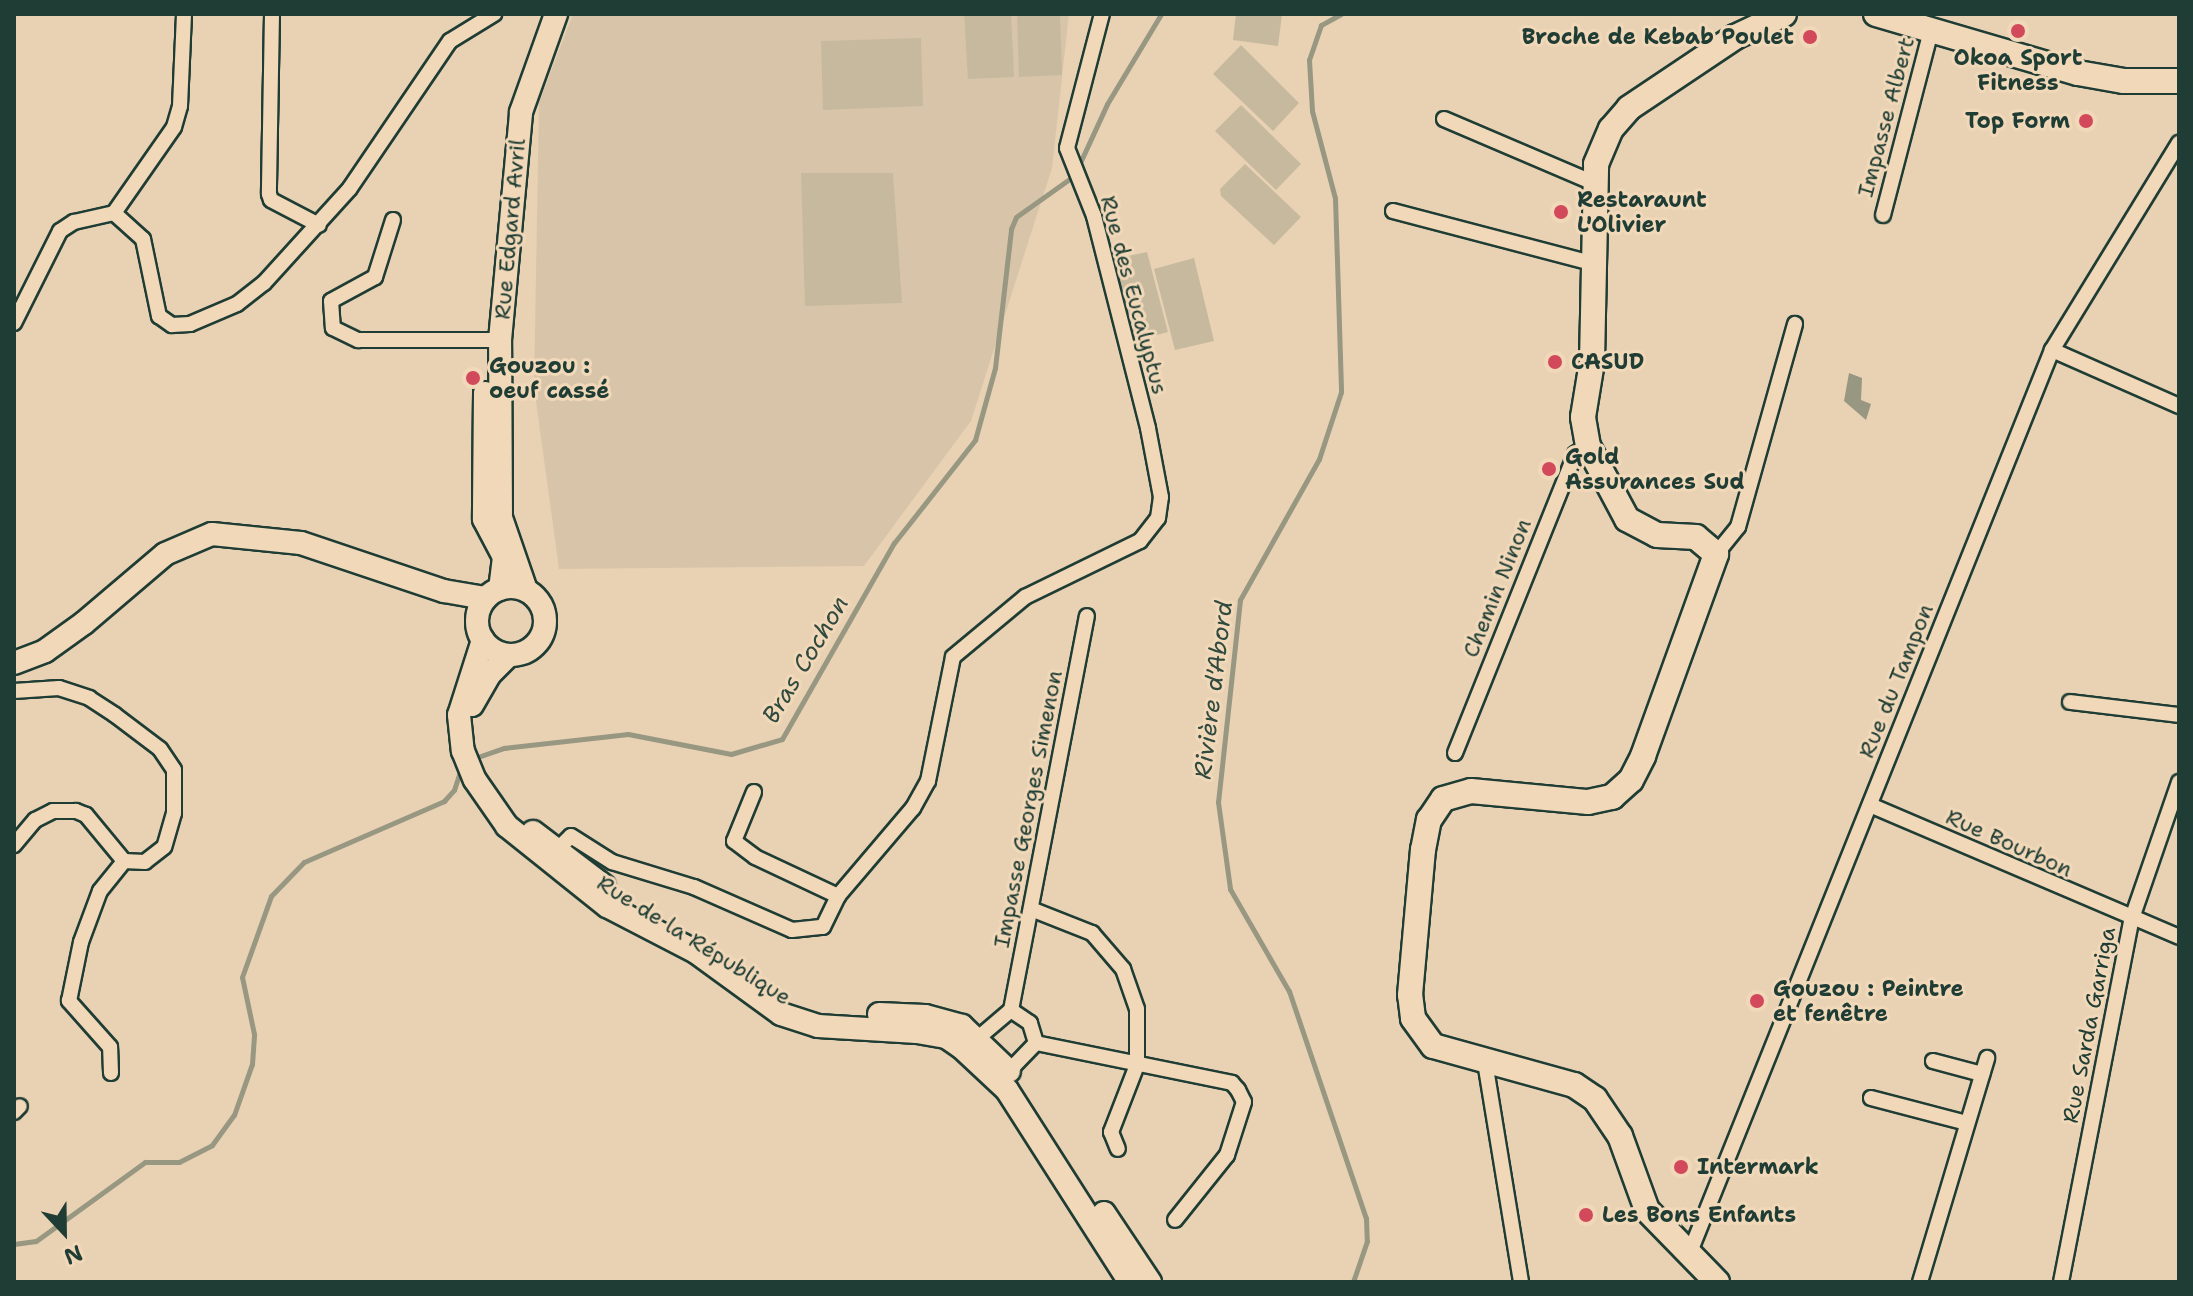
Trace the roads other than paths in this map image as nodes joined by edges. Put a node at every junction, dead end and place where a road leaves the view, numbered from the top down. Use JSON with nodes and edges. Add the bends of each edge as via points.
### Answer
{"nodes":[{"id":1,"x":184,"y":14,"type":"edge"},
{"id":2,"x":272,"y":14,"type":"edge"},
{"id":3,"x":494,"y":14,"type":"edge"},
{"id":4,"x":1102,"y":14,"type":"edge"},
{"id":5,"x":1782,"y":14,"type":"edge"},
{"id":6,"x":1876,"y":14,"type":"edge"},
{"id":7,"x":547,"y":15,"type":"edge"},
{"id":8,"x":1931,"y":31,"type":"junction"},
{"id":9,"x":2179,"y":81,"type":"edge"},
{"id":10,"x":1444,"y":119,"type":"dead end"},
{"id":11,"x":2179,"y":143,"type":"edge"},
{"id":12,"x":1594,"y":183,"type":"junction"},
{"id":13,"x":1393,"y":211,"type":"dead end"},
{"id":14,"x":114,"y":213,"type":"junction"},
{"id":15,"x":1883,"y":215,"type":"dead end"},
{"id":16,"x":393,"y":220,"type":"dead end"},
{"id":17,"x":319,"y":225,"type":"junction"},
{"id":18,"x":1595,"y":264,"type":"junction"},
{"id":19,"x":14,"y":323,"type":"edge"},
{"id":20,"x":1795,"y":324,"type":"dead end"},
{"id":21,"x":493,"y":340,"type":"junction"},
{"id":22,"x":2052,"y":350,"type":"junction"},
{"id":23,"x":2179,"y":406,"type":"edge"},
{"id":24,"x":1588,"y":446,"type":"junction"},
{"id":25,"x":1716,"y":554,"type":"junction"},
{"id":26,"x":526,"y":590,"type":"junction"},
{"id":27,"x":444,"y":591,"type":"junction"},
{"id":28,"x":493,"y":594,"type":"junction"},
{"id":29,"x":1087,"y":616,"type":"dead end"},
{"id":30,"x":480,"y":631,"type":"junction"},
{"id":31,"x":509,"y":655,"type":"junction"},
{"id":32,"x":14,"y":663,"type":"edge"},
{"id":33,"x":14,"y":691,"type":"edge"},
{"id":34,"x":2070,"y":702,"type":"dead end"},
{"id":35,"x":2179,"y":715,"type":"edge"},
{"id":36,"x":461,"y":741,"type":"junction"},
{"id":37,"x":1455,"y":753,"type":"dead end"},
{"id":38,"x":2179,"y":782,"type":"edge"},
{"id":39,"x":754,"y":792,"type":"dead end"},
{"id":40,"x":1870,"y":805,"type":"junction"},
{"id":41,"x":14,"y":845,"type":"edge"},
{"id":42,"x":552,"y":855,"type":"junction"},
{"id":43,"x":124,"y":861,"type":"junction"},
{"id":44,"x":838,"y":896,"type":"junction"},
{"id":45,"x":1031,"y":909,"type":"junction"},
{"id":46,"x":2132,"y":918,"type":"junction"},
{"id":47,"x":2179,"y":937,"type":"edge"},
{"id":48,"x":1011,"y":1010,"type":"junction"},
{"id":49,"x":1036,"y":1043,"type":"junction"},
{"id":50,"x":1987,"y":1058,"type":"dead end"},
{"id":51,"x":989,"y":1060,"type":"junction"},
{"id":52,"x":1933,"y":1061,"type":"dead end"},
{"id":53,"x":1485,"y":1062,"type":"junction"},
{"id":54,"x":1137,"y":1065,"type":"junction"},
{"id":55,"x":111,"y":1073,"type":"dead end"},
{"id":56,"x":1982,"y":1074,"type":"junction"},
{"id":57,"x":1871,"y":1098,"type":"dead end"},
{"id":58,"x":1967,"y":1123,"type":"junction"},
{"id":59,"x":1118,"y":1149,"type":"dead end"},
{"id":60,"x":1175,"y":1220,"type":"dead end"},
{"id":61,"x":1690,"y":1252,"type":"junction"},
{"id":62,"x":1713,"y":1280,"type":"edge"},
{"id":63,"x":1130,"y":1282,"type":"edge"},
{"id":64,"x":1150,"y":1282,"type":"edge"},
{"id":65,"x":1521,"y":1282,"type":"edge"},
{"id":66,"x":1920,"y":1282,"type":"edge"},
{"id":67,"x":2061,"y":1282,"type":"edge"}],
"edges":[{"from":1,"to":14,"type":"street","via":[[180,106],[174,127]]},
{"from":2,"to":17,"type":"street","via":[[269,194],[271,200]]},
{"from":3,"to":17,"type":"street","via":[[450,41],[430,63],[350,188]]},
{"from":4,"to":44,"type":"street","name":"Rue des Eucalyptus","via":[[1067,148],[1094,216],[1161,497],[1158,518],[1140,541],[1025,597],[953,657],[938,719],[936,754],[913,808]]},
{"from":5,"to":12,"type":"main road","via":[[1735,37],[1629,108],[1601,147]]},
{"from":6,"to":8,"type":"main road"},
{"from":7,"to":21,"type":"street","name":"Rue Edgard Avril","via":[[521,112]]},
{"from":8,"to":9,"type":"main road","via":[[2078,73],[2124,81]]},
{"from":8,"to":15,"type":"street","name":"Impasse Albert"},
{"from":10,"to":12,"type":"street"},
{"from":11,"to":22,"type":"street","name":"Rue du Tampon"},
{"from":12,"to":18,"type":"main road"},
{"from":13,"to":18,"type":"street"},
{"from":14,"to":17,"type":"street","via":[[143,239],[152,298],[159,316],[172,325],[210,318],[237,304]]},
{"from":14,"to":19,"type":"street","via":[[74,222],[60,231]]},
{"from":16,"to":21,"type":"street","via":[[375,277],[331,301],[333,328],[358,340]]},
{"from":18,"to":24,"type":"main road","via":[[1592,362],[1583,417]]},
{"from":20,"to":25,"type":"street","via":[[1738,527]]},
{"from":21,"to":26,"type":"street","name":"Rue Edgard Avril","via":[[501,518]]},
{"from":21,"to":28,"type":"street","name":"Rue Edgard Avril","via":[[484,519],[504,557]]},
{"from":22,"to":23,"type":"street"},
{"from":22,"to":40,"type":"street","name":"Rue du Tampon"},
{"from":24,"to":25,"type":"main road","via":[[1627,519],[1657,535],[1696,537]]},
{"from":24,"to":37,"type":"street","name":"Chemin Ninon","via":[[1575,454]]},
{"from":25,"to":53,"type":"main road","via":[[1631,780],[1612,797],[1588,802],[1456,793],[1443,799],[1429,820],[1410,995],[1413,1018],[1433,1046]]},
{"from":26,"to":28,"type":"street"},
{"from":26,"to":31,"type":"street","via":[[541,606],[544,629],[531,648]]},
{"from":27,"to":28,"type":"street"},
{"from":27,"to":30,"type":"street"},
{"from":27,"to":32,"type":"street","via":[[301,543],[212,534],[165,554],[84,623],[45,651]]},
{"from":28,"to":30,"type":"street"},
{"from":29,"to":45,"type":"street","name":"Impasse Georges Simenon"},
{"from":30,"to":31,"type":"street"},
{"from":30,"to":36,"type":"street","name":"Rue de la République","via":[[459,715]]},
{"from":31,"to":36,"type":"street","via":[[479,689]]},
{"from":33,"to":43,"type":"street","via":[[59,688],[89,698],[160,749],[174,770],[174,813],[164,847],[145,862]]},
{"from":34,"to":35,"type":"street"},
{"from":36,"to":42,"type":"street","name":"Rue de la République","via":[[475,780]]},
{"from":38,"to":46,"type":"street","name":"Rue Sarda Garriga"},
{"from":39,"to":44,"type":"street","via":[[734,841],[755,857]]},
{"from":40,"to":46,"type":"street","name":"Rue Bourbon"},
{"from":40,"to":61,"type":"street","name":"Rue du Tampon"},
{"from":41,"to":43,"type":"street","via":[[35,820],[53,811],[76,811],[86,815]]},
{"from":42,"to":44,"type":"street","via":[[571,836],[612,862],[694,887],[802,933],[823,927]]},
{"from":42,"to":51,"type":"street","name":"Rue de la République","via":[[704,942],[794,1004],[824,1012],[925,1016],[962,1026]]},
{"from":43,"to":55,"type":"street","via":[[100,891],[81,942],[69,1001],[110,1047]]},
{"from":45,"to":48,"type":"street","name":"Impasse Georges Simenon"},
{"from":45,"to":54,"type":"street","via":[[1092,933],[1123,969],[1137,1009]]},
{"from":46,"to":47,"type":"street","name":"Rue Bourbon"},
{"from":46,"to":67,"type":"street","name":"Rue Sarda Garriga"},
{"from":48,"to":49,"type":"street","via":[[1030,1023]]},
{"from":48,"to":51,"type":"street"},
{"from":49,"to":51,"type":"street"},
{"from":49,"to":54,"type":"street"},
{"from":50,"to":56,"type":"street"},
{"from":51,"to":63,"type":"street"},
{"from":51,"to":64,"type":"street"},
{"from":52,"to":56,"type":"street"},
{"from":53,"to":61,"type":"main road","via":[[1574,1085],[1595,1099],[1620,1136],[1647,1210]]},
{"from":53,"to":65,"type":"street"},
{"from":54,"to":59,"type":"street","via":[[1113,1122]]},
{"from":54,"to":60,"type":"street","via":[[1232,1083],[1244,1102],[1227,1155]]},
{"from":56,"to":58,"type":"street"},
{"from":57,"to":58,"type":"street"},
{"from":58,"to":66,"type":"street"},
{"from":61,"to":62,"type":"main road"}]}
